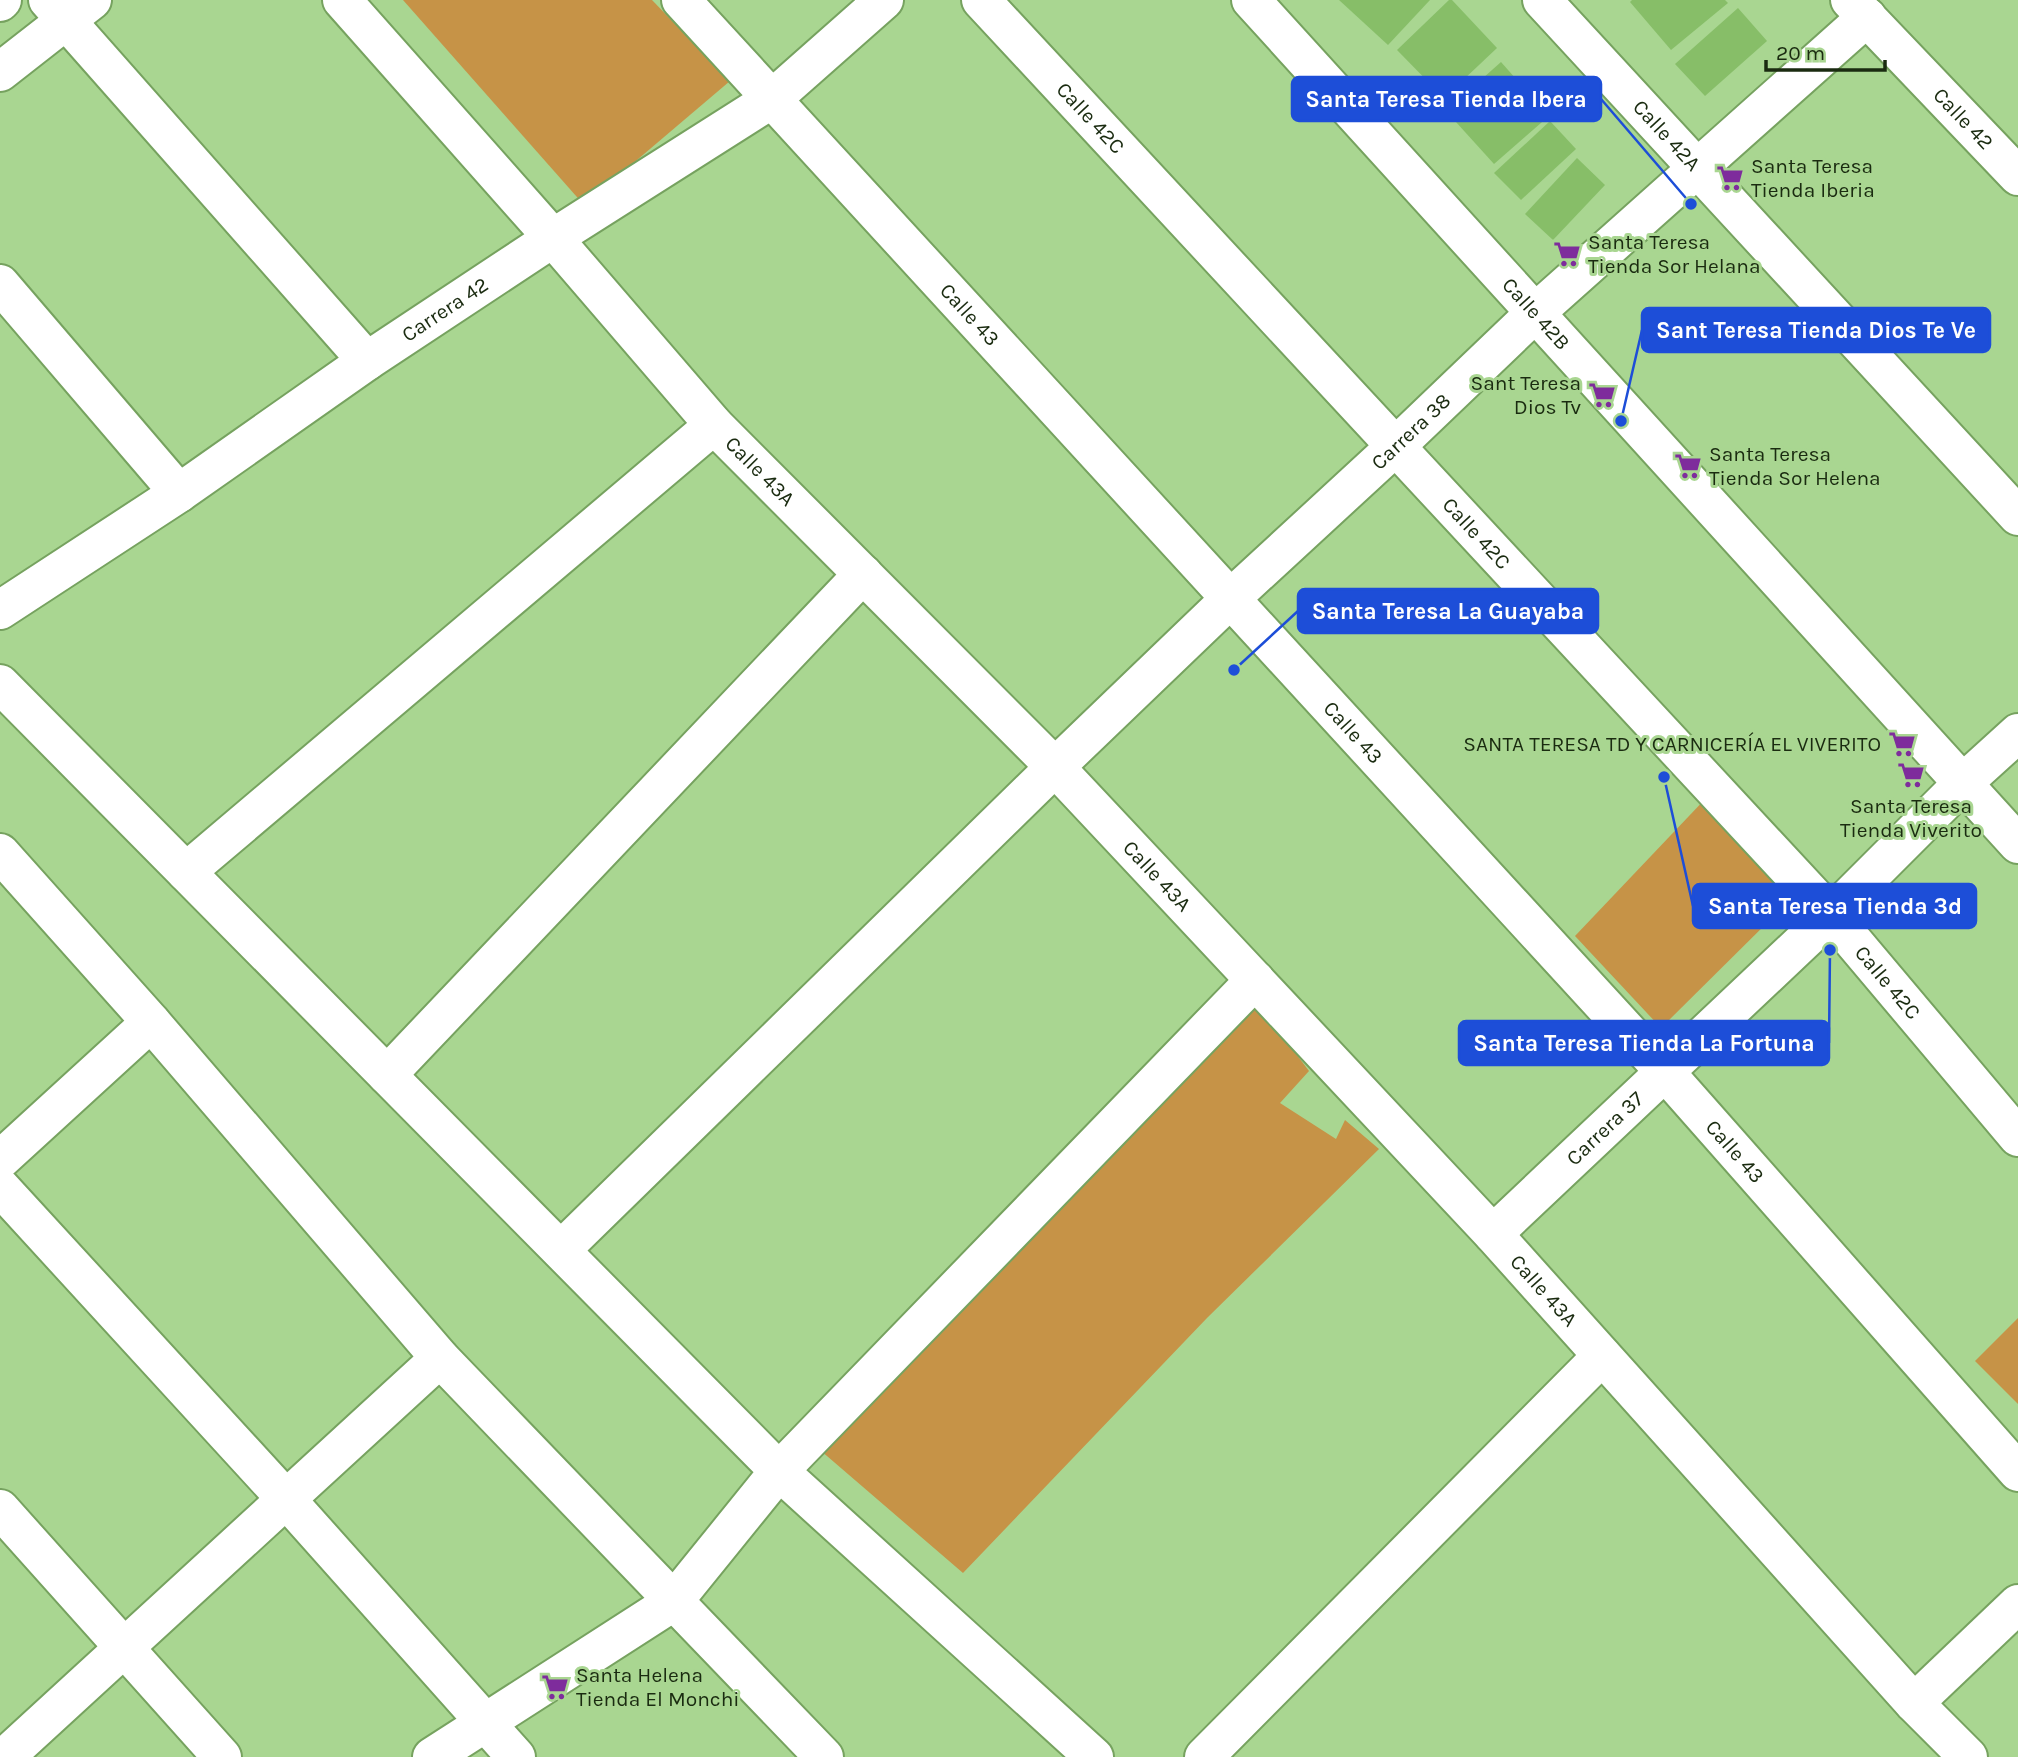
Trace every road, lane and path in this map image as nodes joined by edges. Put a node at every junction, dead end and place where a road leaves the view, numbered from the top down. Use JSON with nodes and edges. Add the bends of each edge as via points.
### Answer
{"nodes":[{"id":1,"x":342,"y":0,"type":"edge"},
{"id":2,"x":681,"y":0,"type":"edge"},
{"id":3,"x":884,"y":0,"type":"edge"},
{"id":4,"x":981,"y":0,"type":"edge"},
{"id":5,"x":1251,"y":0,"type":"edge"},
{"id":6,"x":1542,"y":0,"type":"edge"},
{"id":7,"x":68,"y":7,"type":"edge"},
{"id":8,"x":1858,"y":9,"type":"edge"},
{"id":9,"x":0,"y":72,"type":"edge"},
{"id":10,"x":772,"y":99,"type":"junction"},
{"id":11,"x":1698,"y":168,"type":"junction"},
{"id":12,"x":2018,"y":176,"type":"edge"},
{"id":13,"x":553,"y":238,"type":"junction"},
{"id":14,"x":0,"y":284,"type":"edge"},
{"id":15,"x":1535,"y":313,"type":"junction"},
{"id":16,"x":366,"y":361,"type":"junction"},
{"id":17,"x":714,"y":425,"type":"junction"},
{"id":18,"x":1396,"y":446,"type":"junction"},
{"id":19,"x":179,"y":493,"type":"junction"},
{"id":20,"x":2018,"y":516,"type":"edge"},
{"id":21,"x":863,"y":574,"type":"junction"},
{"id":22,"x":1230,"y":599,"type":"junction"},
{"id":23,"x":0,"y":610,"type":"edge"},
{"id":24,"x":0,"y":684,"type":"edge"},
{"id":25,"x":2018,"y":733,"type":"edge"},
{"id":26,"x":1055,"y":767,"type":"junction"},
{"id":27,"x":1963,"y":783,"type":"junction"},
{"id":28,"x":2018,"y":844,"type":"edge"},
{"id":29,"x":0,"y":853,"type":"edge"},
{"id":30,"x":186,"y":872,"type":"junction"},
{"id":31,"x":1831,"y":915,"type":"junction"},
{"id":32,"x":1255,"y":980,"type":"junction"},
{"id":33,"x":151,"y":1022,"type":"junction"},
{"id":34,"x":1665,"y":1072,"type":"junction"},
{"id":35,"x":387,"y":1075,"type":"junction"},
{"id":36,"x":2018,"y":1137,"type":"edge"},
{"id":37,"x":0,"y":1160,"type":"edge"},
{"id":38,"x":0,"y":1187,"type":"edge"},
{"id":39,"x":1493,"y":1234,"type":"junction"},
{"id":40,"x":561,"y":1251,"type":"junction"},
{"id":41,"x":1602,"y":1356,"type":"junction"},
{"id":42,"x":440,"y":1357,"type":"junction"},
{"id":43,"x":779,"y":1471,"type":"junction"},
{"id":44,"x":2018,"y":1472,"type":"edge"},
{"id":45,"x":286,"y":1499,"type":"junction"},
{"id":46,"x":0,"y":1509,"type":"edge"},
{"id":47,"x":673,"y":1602,"type":"junction"},
{"id":48,"x":2018,"y":1604,"type":"edge"},
{"id":49,"x":124,"y":1647,"type":"junction"},
{"id":50,"x":1914,"y":1703,"type":"junction"},
{"id":51,"x":485,"y":1723,"type":"junction"},
{"id":52,"x":5,"y":1757,"type":"edge"},
{"id":53,"x":222,"y":1757,"type":"edge"},
{"id":54,"x":432,"y":1757,"type":"edge"},
{"id":55,"x":516,"y":1757,"type":"edge"},
{"id":56,"x":824,"y":1757,"type":"edge"},
{"id":57,"x":1094,"y":1757,"type":"edge"},
{"id":58,"x":1204,"y":1757,"type":"edge"},
{"id":59,"x":1968,"y":1757,"type":"edge"}],
"edges":[{"from":1,"to":13,"type":"street","name":"Calle 43A"},
{"from":2,"to":10,"type":"street","name":"Calle 43"},
{"from":3,"to":10,"type":"street","name":"Carrera 42"},
{"from":4,"to":18,"type":"street","name":"Calle 42C"},
{"from":5,"to":15,"type":"street","name":"Calle 42B"},
{"from":6,"to":11,"type":"street","name":"Calle 42A"},
{"from":7,"to":9,"type":"street"},
{"from":7,"to":16,"type":"street"},
{"from":8,"to":11,"type":"street","name":"Carrera 38"},
{"from":8,"to":12,"type":"street","name":"Calle 42"},
{"from":10,"to":13,"type":"street","name":"Carrera 42"},
{"from":10,"to":22,"type":"street","name":"Calle 43"},
{"from":11,"to":15,"type":"street","name":"Carrera 38"},
{"from":11,"to":20,"type":"street","name":"Calle 42A"},
{"from":13,"to":16,"type":"street","name":"Carrera 42"},
{"from":13,"to":17,"type":"street","name":"Calle 43A"},
{"from":14,"to":19,"type":"street"},
{"from":15,"to":18,"type":"street","name":"Carrera 38"},
{"from":15,"to":27,"type":"street","name":"Calle 42B"},
{"from":16,"to":19,"type":"street","name":"Carrera 42"},
{"from":17,"to":21,"type":"street","name":"Calle 43A"},
{"from":17,"to":30,"type":"street"},
{"from":18,"to":22,"type":"street","name":"Carrera 38"},
{"from":18,"to":31,"type":"street","name":"Calle 42C"},
{"from":19,"to":23,"type":"street","name":"Carrera 42"},
{"from":21,"to":26,"type":"street","name":"Calle 43A"},
{"from":21,"to":35,"type":"street"},
{"from":22,"to":26,"type":"street","name":"Carrera 38"},
{"from":22,"to":34,"type":"street","name":"Calle 43"},
{"from":24,"to":30,"type":"street"},
{"from":25,"to":27,"type":"street","name":"Carrera 37"},
{"from":26,"to":32,"type":"street","name":"Calle 43A"},
{"from":26,"to":40,"type":"street","name":"Carrera 38"},
{"from":27,"to":28,"type":"street","name":"Calle 42B"},
{"from":27,"to":31,"type":"street","name":"Carrera 37"},
{"from":29,"to":33,"type":"street"},
{"from":30,"to":35,"type":"street"},
{"from":31,"to":34,"type":"street","name":"Carrera 37"},
{"from":31,"to":36,"type":"street","name":"Calle 42C"},
{"from":32,"to":39,"type":"street","name":"Calle 43A"},
{"from":32,"to":43,"type":"street"},
{"from":33,"to":37,"type":"street"},
{"from":33,"to":42,"type":"street"},
{"from":34,"to":39,"type":"street","name":"Carrera 37"},
{"from":34,"to":44,"type":"street","name":"Calle 43"},
{"from":35,"to":40,"type":"street"},
{"from":38,"to":45,"type":"street"},
{"from":39,"to":41,"type":"street","name":"Calle 43A"},
{"from":40,"to":43,"type":"street"},
{"from":41,"to":50,"type":"street","name":"Calle 43A"},
{"from":41,"to":58,"type":"street"},
{"from":42,"to":45,"type":"street"},
{"from":42,"to":47,"type":"street"},
{"from":43,"to":47,"type":"street"},
{"from":43,"to":57,"type":"street"},
{"from":45,"to":49,"type":"street"},
{"from":45,"to":51,"type":"street"},
{"from":46,"to":49,"type":"street"},
{"from":47,"to":51,"type":"street"},
{"from":47,"to":56,"type":"street"},
{"from":48,"to":50,"type":"street"},
{"from":49,"to":52,"type":"street"},
{"from":49,"to":53,"type":"street"},
{"from":50,"to":59,"type":"street","name":"Calle 43A"},
{"from":51,"to":54,"type":"street"},
{"from":51,"to":55,"type":"street"}]}
